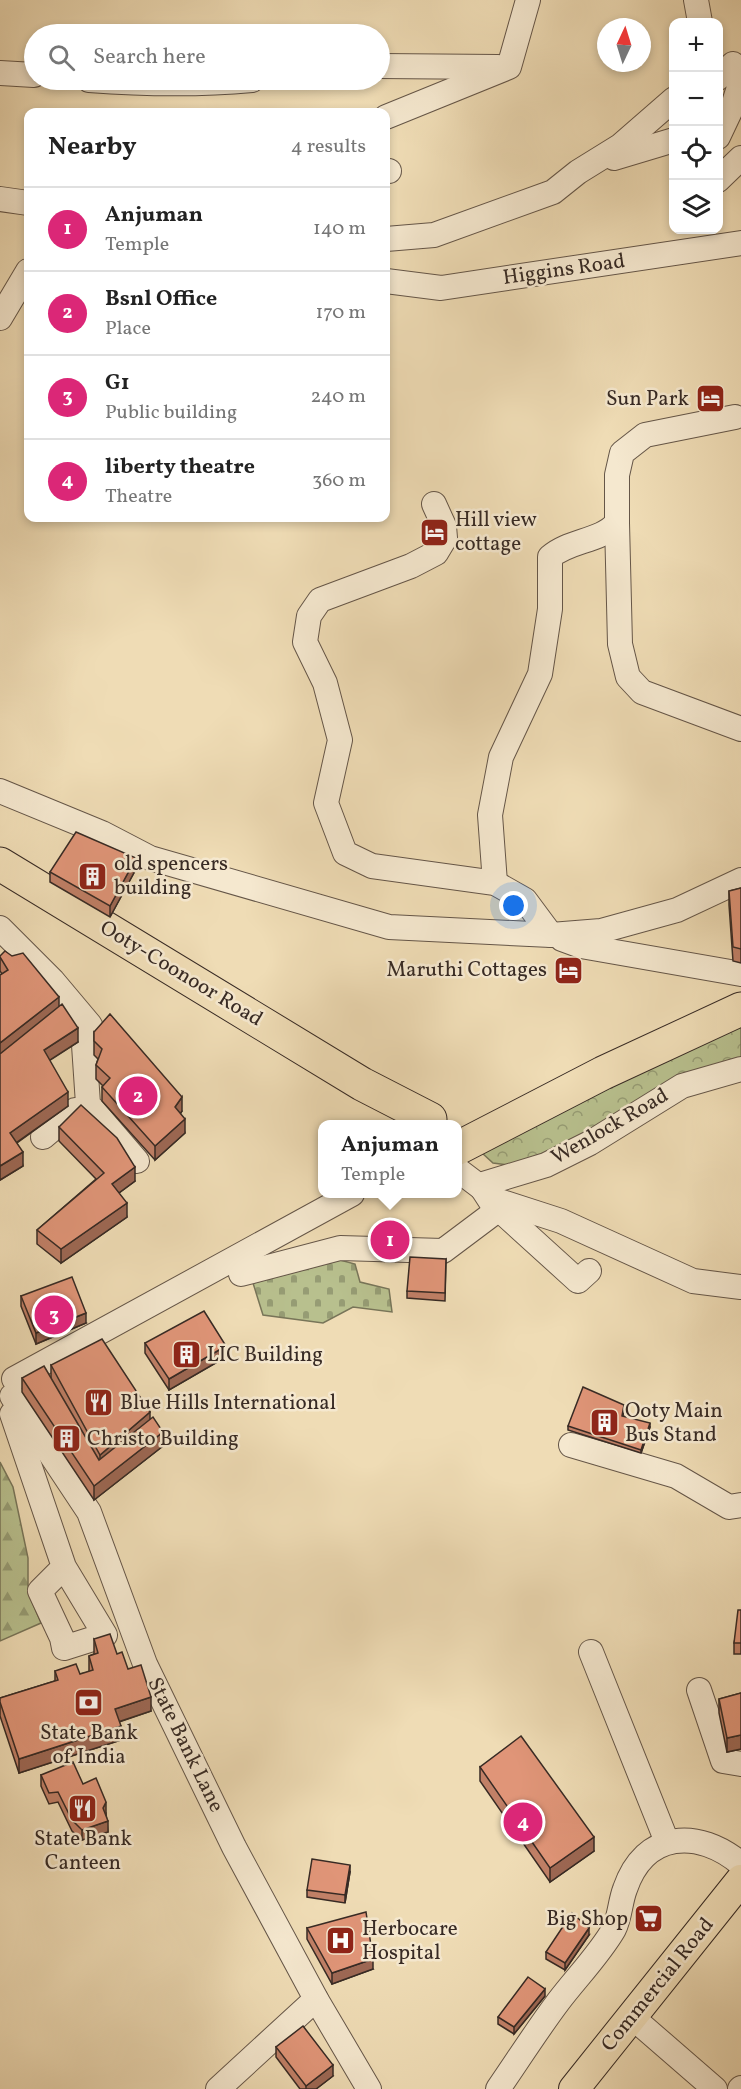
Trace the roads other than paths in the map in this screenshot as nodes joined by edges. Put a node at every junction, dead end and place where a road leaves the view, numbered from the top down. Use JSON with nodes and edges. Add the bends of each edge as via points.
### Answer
{"nodes":[{"id":1,"x":528,"y":0,"type":"edge"},
{"id":2,"x":696,"y":0,"type":"edge"},
{"id":3,"x":699,"y":18,"type":"edge"},
{"id":4,"x":390,"y":66,"type":"edge"},
{"id":5,"x":509,"y":67,"type":"junction"},
{"id":6,"x":0,"y":73,"type":"edge"},
{"id":7,"x":723,"y":73,"type":"edge"},
{"id":8,"x":24,"y":74,"type":"edge"},
{"id":9,"x":669,"y":103,"type":"edge"},
{"id":10,"x":390,"y":115,"type":"edge"},
{"id":11,"x":723,"y":125,"type":"edge"},
{"id":12,"x":669,"y":141,"type":"edge"},
{"id":13,"x":741,"y":158,"type":"edge"},
{"id":14,"x":578,"y":172,"type":"junction"},
{"id":15,"x":723,"y":175,"type":"edge"},
{"id":16,"x":24,"y":187,"type":"edge"},
{"id":17,"x":0,"y":190,"type":"edge"},
{"id":18,"x":0,"y":199,"type":"edge"},
{"id":19,"x":24,"y":202,"type":"edge"},
{"id":20,"x":390,"y":239,"type":"edge"},
{"id":21,"x":741,"y":243,"type":"edge"},
{"id":22,"x":24,"y":278,"type":"edge"},
{"id":23,"x":390,"y":282,"type":"edge"},
{"id":24,"x":0,"y":318,"type":"edge"},
{"id":25,"x":735,"y":417,"type":"dead end"},
{"id":26,"x":434,"y":504,"type":"dead end"},
{"id":27,"x":617,"y":523,"type":"junction"},
{"id":28,"x":741,"y":729,"type":"edge"},
{"id":29,"x":0,"y":791,"type":"edge"},
{"id":30,"x":0,"y":864,"type":"edge"},
{"id":31,"x":741,"y":880,"type":"edge"},
{"id":32,"x":495,"y":883,"type":"junction"},
{"id":33,"x":0,"y":928,"type":"edge"},
{"id":34,"x":551,"y":935,"type":"junction"},
{"id":35,"x":741,"y":974,"type":"edge"},
{"id":36,"x":741,"y":1009,"type":"edge"},
{"id":37,"x":741,"y":1069,"type":"edge"},
{"id":38,"x":362,"y":1084,"type":"junction"},
{"id":39,"x":75,"y":1110,"type":"edge"},
{"id":40,"x":515,"y":1118,"type":"junction"},
{"id":41,"x":391,"y":1120,"type":"edge"},
{"id":42,"x":435,"y":1120,"type":"edge"},
{"id":43,"x":462,"y":1122,"type":"edge"},
{"id":44,"x":44,"y":1137,"type":"dead end"},
{"id":45,"x":462,"y":1146,"type":"edge"},
{"id":46,"x":137,"y":1161,"type":"dead end"},
{"id":47,"x":462,"y":1173,"type":"edge"},
{"id":48,"x":480,"y":1185,"type":"junction"},
{"id":49,"x":345,"y":1198,"type":"edge"},
{"id":50,"x":499,"y":1209,"type":"junction"},
{"id":51,"x":589,"y":1271,"type":"dead end"},
{"id":52,"x":241,"y":1274,"type":"dead end"},
{"id":53,"x":741,"y":1287,"type":"edge"},
{"id":54,"x":7,"y":1392,"type":"edge"},
{"id":55,"x":571,"y":1445,"type":"dead end"},
{"id":56,"x":741,"y":1505,"type":"edge"},
{"id":57,"x":63,"y":1567,"type":"dead end"},
{"id":58,"x":591,"y":1653,"type":"dead end"},
{"id":59,"x":699,"y":1690,"type":"dead end"},
{"id":60,"x":741,"y":1764,"type":"edge"},
{"id":61,"x":667,"y":1842,"type":"junction"},
{"id":62,"x":741,"y":1864,"type":"edge"},
{"id":63,"x":741,"y":1880,"type":"edge"},
{"id":64,"x":316,"y":1999,"type":"junction"},
{"id":65,"x":632,"y":2017,"type":"junction"},
{"id":66,"x":218,"y":2089,"type":"edge"},
{"id":67,"x":369,"y":2089,"type":"edge"},
{"id":68,"x":498,"y":2089,"type":"edge"},
{"id":69,"x":574,"y":2089,"type":"edge"},
{"id":70,"x":715,"y":2089,"type":"edge"}],
"edges":[{"from":1,"to":5,"type":"street"},
{"from":2,"to":3,"type":"street"},
{"from":4,"to":5,"type":"street"},
{"from":5,"to":10,"type":"street"},
{"from":6,"to":8,"type":"street"},
{"from":7,"to":11,"type":"street","via":[[733,64],[740,84]]},
{"from":9,"to":14,"type":"street","via":[[620,146]]},
{"from":12,"to":14,"type":"street","via":[[633,150]]},
{"from":13,"to":15,"type":"street"},
{"from":14,"to":20,"type":"street","via":[[553,192],[434,235]]},
{"from":16,"to":17,"type":"street"},
{"from":18,"to":19,"type":"street"},
{"from":21,"to":23,"type":"street","name":"Higgins Road","via":[[441,288]]},
{"from":22,"to":24,"type":"street"},
{"from":25,"to":27,"type":"street","via":[[645,435],[622,453],[617,475]]},
{"from":26,"to":32,"type":"street","via":[[445,538],[436,553],[320,600],[309,616],[305,642],[325,683],[340,740],[326,803],[345,853],[372,866]]},
{"from":27,"to":28,"type":"street","via":[[620,644],[628,677],[642,692]]},
{"from":27,"to":32,"type":"street","via":[[610,531],[562,546],[550,557],[550,609],[540,674],[501,757],[490,815]]},
{"from":29,"to":34,"type":"street","via":[[102,833],[150,858],[389,927]]},
{"from":30,"to":38,"type":"highway","name":"Ooty-Coonoor Road"},
{"from":31,"to":34,"type":"street","via":[[677,910],[601,931]]},
{"from":32,"to":34,"type":"street","via":[[525,900]]},
{"from":33,"to":46,"type":"street","via":[[90,1025],[84,1045],[88,1104]]},
{"from":34,"to":35,"type":"street","via":[[581,946]]},
{"from":36,"to":40,"type":"highway"},
{"from":37,"to":48,"type":"street","name":"Wenlock Road","via":[[682,1086],[590,1143],[546,1165]]},
{"from":38,"to":41,"type":"highway","name":"Ooty-Coonoor Road"},
{"from":38,"to":42,"type":"highway","name":"Ooty-Coonoor Road"},
{"from":39,"to":44,"type":"street"},
{"from":40,"to":43,"type":"highway"},
{"from":40,"to":45,"type":"highway"},
{"from":47,"to":48,"type":"street"},
{"from":48,"to":50,"type":"street"},
{"from":48,"to":53,"type":"street","via":[[499,1201],[561,1221],[693,1281]]},
{"from":49,"to":54,"type":"street"},
{"from":50,"to":51,"type":"street","via":[[578,1281]]},
{"from":50,"to":52,"type":"street","via":[[442,1251],[340,1248]]},
{"from":54,"to":57,"type":"street"},
{"from":54,"to":64,"type":"street","name":"State Bank Lane","via":[[89,1512],[145,1664],[234,1847]]},
{"from":55,"to":56,"type":"street","via":[[676,1476],[729,1507]]},
{"from":58,"to":61,"type":"street"},
{"from":59,"to":60,"type":"street","via":[[723,1761]]},
{"from":61,"to":62,"type":"street","via":[[687,1839],[712,1844]]},
{"from":61,"to":68,"type":"street","via":[[638,1861],[625,1888],[615,1928]]},
{"from":63,"to":65,"type":"main road","name":"Commercial Road"},
{"from":64,"to":66,"type":"street"},
{"from":64,"to":67,"type":"street","name":"State Bank Lane"},
{"from":65,"to":69,"type":"main road","name":"Commercial Road"},
{"from":65,"to":70,"type":"street"}]}
